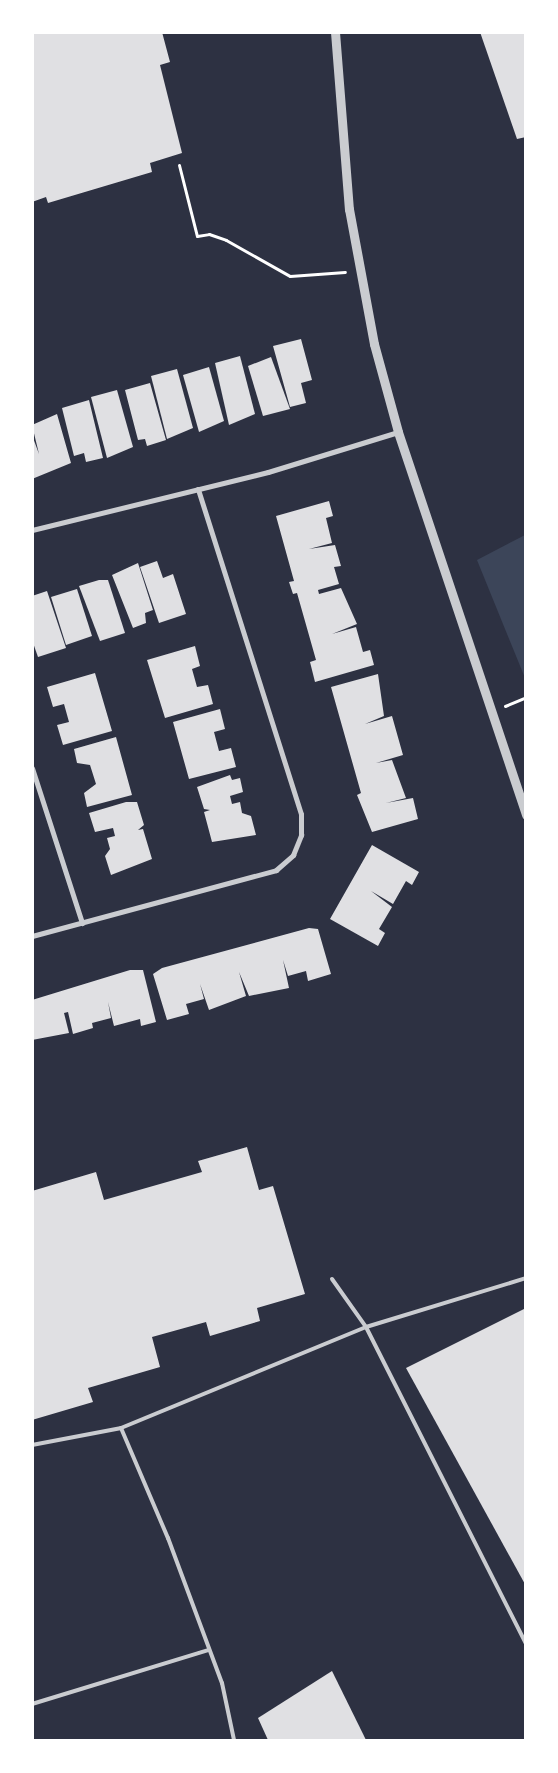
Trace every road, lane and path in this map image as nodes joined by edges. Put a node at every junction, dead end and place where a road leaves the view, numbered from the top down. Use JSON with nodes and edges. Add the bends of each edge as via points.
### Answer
{"nodes":[{"id":1,"x":335,"y":32,"type":"edge"},
{"id":2,"x":179,"y":165,"type":"dead end"},
{"id":3,"x":360,"y":271,"type":"junction"},
{"id":4,"x":398,"y":432,"type":"junction"},
{"id":5,"x":198,"y":489,"type":"junction"},
{"id":6,"x":32,"y":530,"type":"edge"},
{"id":7,"x":526,"y":697,"type":"edge"},
{"id":8,"x":492,"y":712,"type":"junction"},
{"id":9,"x":32,"y":768,"type":"edge"},
{"id":10,"x":526,"y":815,"type":"edge"},
{"id":11,"x":82,"y":923,"type":"junction"},
{"id":12,"x":32,"y":936,"type":"edge"},
{"id":13,"x":526,"y":1278,"type":"edge"},
{"id":14,"x":332,"y":1279,"type":"dead end"},
{"id":15,"x":366,"y":1327,"type":"junction"},
{"id":16,"x":121,"y":1428,"type":"junction"},
{"id":17,"x":32,"y":1445,"type":"edge"},
{"id":18,"x":526,"y":1644,"type":"edge"},
{"id":19,"x":209,"y":1650,"type":"junction"},
{"id":20,"x":32,"y":1704,"type":"edge"},
{"id":21,"x":234,"y":1740,"type":"edge"}],
"edges":[{"from":1,"to":3,"type":"street","via":[[349,208]]},
{"from":2,"to":3,"type":"path","via":[[197,236],[209,234],[226,240],[290,276]]},
{"from":3,"to":4,"type":"street"},
{"from":4,"to":5,"type":"street"},
{"from":4,"to":8,"type":"street"},
{"from":5,"to":6,"type":"street"},
{"from":5,"to":11,"type":"street","via":[[301,814],[301,835],[293,855],[276,870]]},
{"from":7,"to":8,"type":"path"},
{"from":8,"to":10,"type":"street"},
{"from":9,"to":11,"type":"street"},
{"from":11,"to":12,"type":"street"},
{"from":13,"to":15,"type":"lane"},
{"from":14,"to":15,"type":"lane"},
{"from":15,"to":16,"type":"lane"},
{"from":15,"to":18,"type":"lane"},
{"from":16,"to":17,"type":"lane"},
{"from":16,"to":19,"type":"lane"},
{"from":19,"to":20,"type":"lane"},
{"from":19,"to":21,"type":"lane","via":[[222,1683]]}]}
